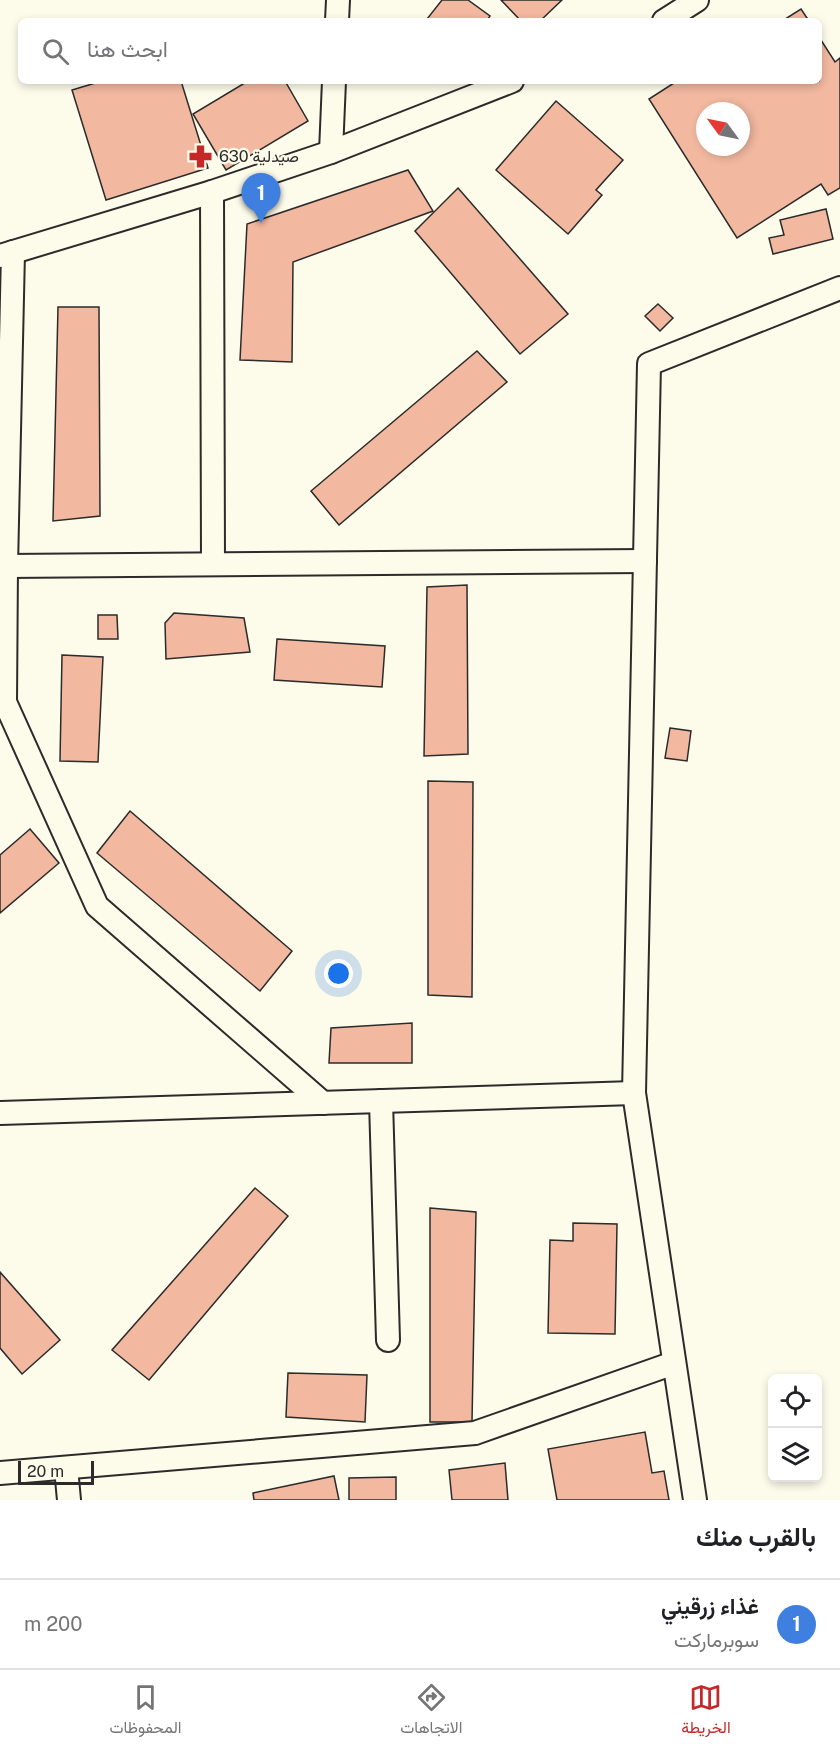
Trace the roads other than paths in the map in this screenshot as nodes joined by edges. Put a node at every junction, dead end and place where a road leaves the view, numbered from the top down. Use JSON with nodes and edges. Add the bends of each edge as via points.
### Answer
{"nodes":[{"id":1,"x":338,"y":0,"type":"edge"},
{"id":2,"x":697,"y":0,"type":"edge"},
{"id":3,"x":337,"y":18,"type":"edge"},
{"id":4,"x":669,"y":18,"type":"edge"},
{"id":5,"x":334,"y":84,"type":"edge"},
{"id":6,"x":504,"y":84,"type":"edge"},
{"id":7,"x":331,"y":152,"type":"junction"},
{"id":8,"x":212,"y":192,"type":"junction"},
{"id":9,"x":7,"y":254,"type":"edge"},
{"id":10,"x":840,"y":288,"type":"edge"},
{"id":11,"x":645,"y":561,"type":"junction"},
{"id":12,"x":213,"y":564,"type":"junction"},
{"id":13,"x":6,"y":566,"type":"junction"},
{"id":14,"x":634,"y":1093,"type":"junction"},
{"id":15,"x":381,"y":1101,"type":"junction"},
{"id":16,"x":323,"y":1103,"type":"junction"},
{"id":17,"x":0,"y":1113,"type":"edge"},
{"id":18,"x":388,"y":1340,"type":"dead end"},
{"id":19,"x":674,"y":1363,"type":"junction"},
{"id":20,"x":66,"y":1468,"type":"junction"},
{"id":21,"x":0,"y":1473,"type":"edge"},
{"id":22,"x":69,"y":1500,"type":"edge"},
{"id":23,"x":695,"y":1500,"type":"edge"}],
"edges":[{"from":1,"to":3,"type":"street"},
{"from":2,"to":4,"type":"street"},
{"from":5,"to":7,"type":"street"},
{"from":6,"to":7,"type":"street"},
{"from":7,"to":8,"type":"street"},
{"from":8,"to":9,"type":"street"},
{"from":8,"to":12,"type":"street"},
{"from":9,"to":13,"type":"street"},
{"from":10,"to":11,"type":"street","via":[[649,364]]},
{"from":11,"to":12,"type":"street"},
{"from":11,"to":14,"type":"street"},
{"from":12,"to":13,"type":"street"},
{"from":13,"to":16,"type":"street","via":[[5,702],[97,906]]},
{"from":14,"to":15,"type":"street"},
{"from":14,"to":19,"type":"street"},
{"from":15,"to":16,"type":"street"},
{"from":15,"to":18,"type":"street"},
{"from":16,"to":17,"type":"street"},
{"from":19,"to":20,"type":"street","via":[[475,1433]]},
{"from":19,"to":23,"type":"street"},
{"from":20,"to":21,"type":"street"},
{"from":20,"to":22,"type":"street"}]}
